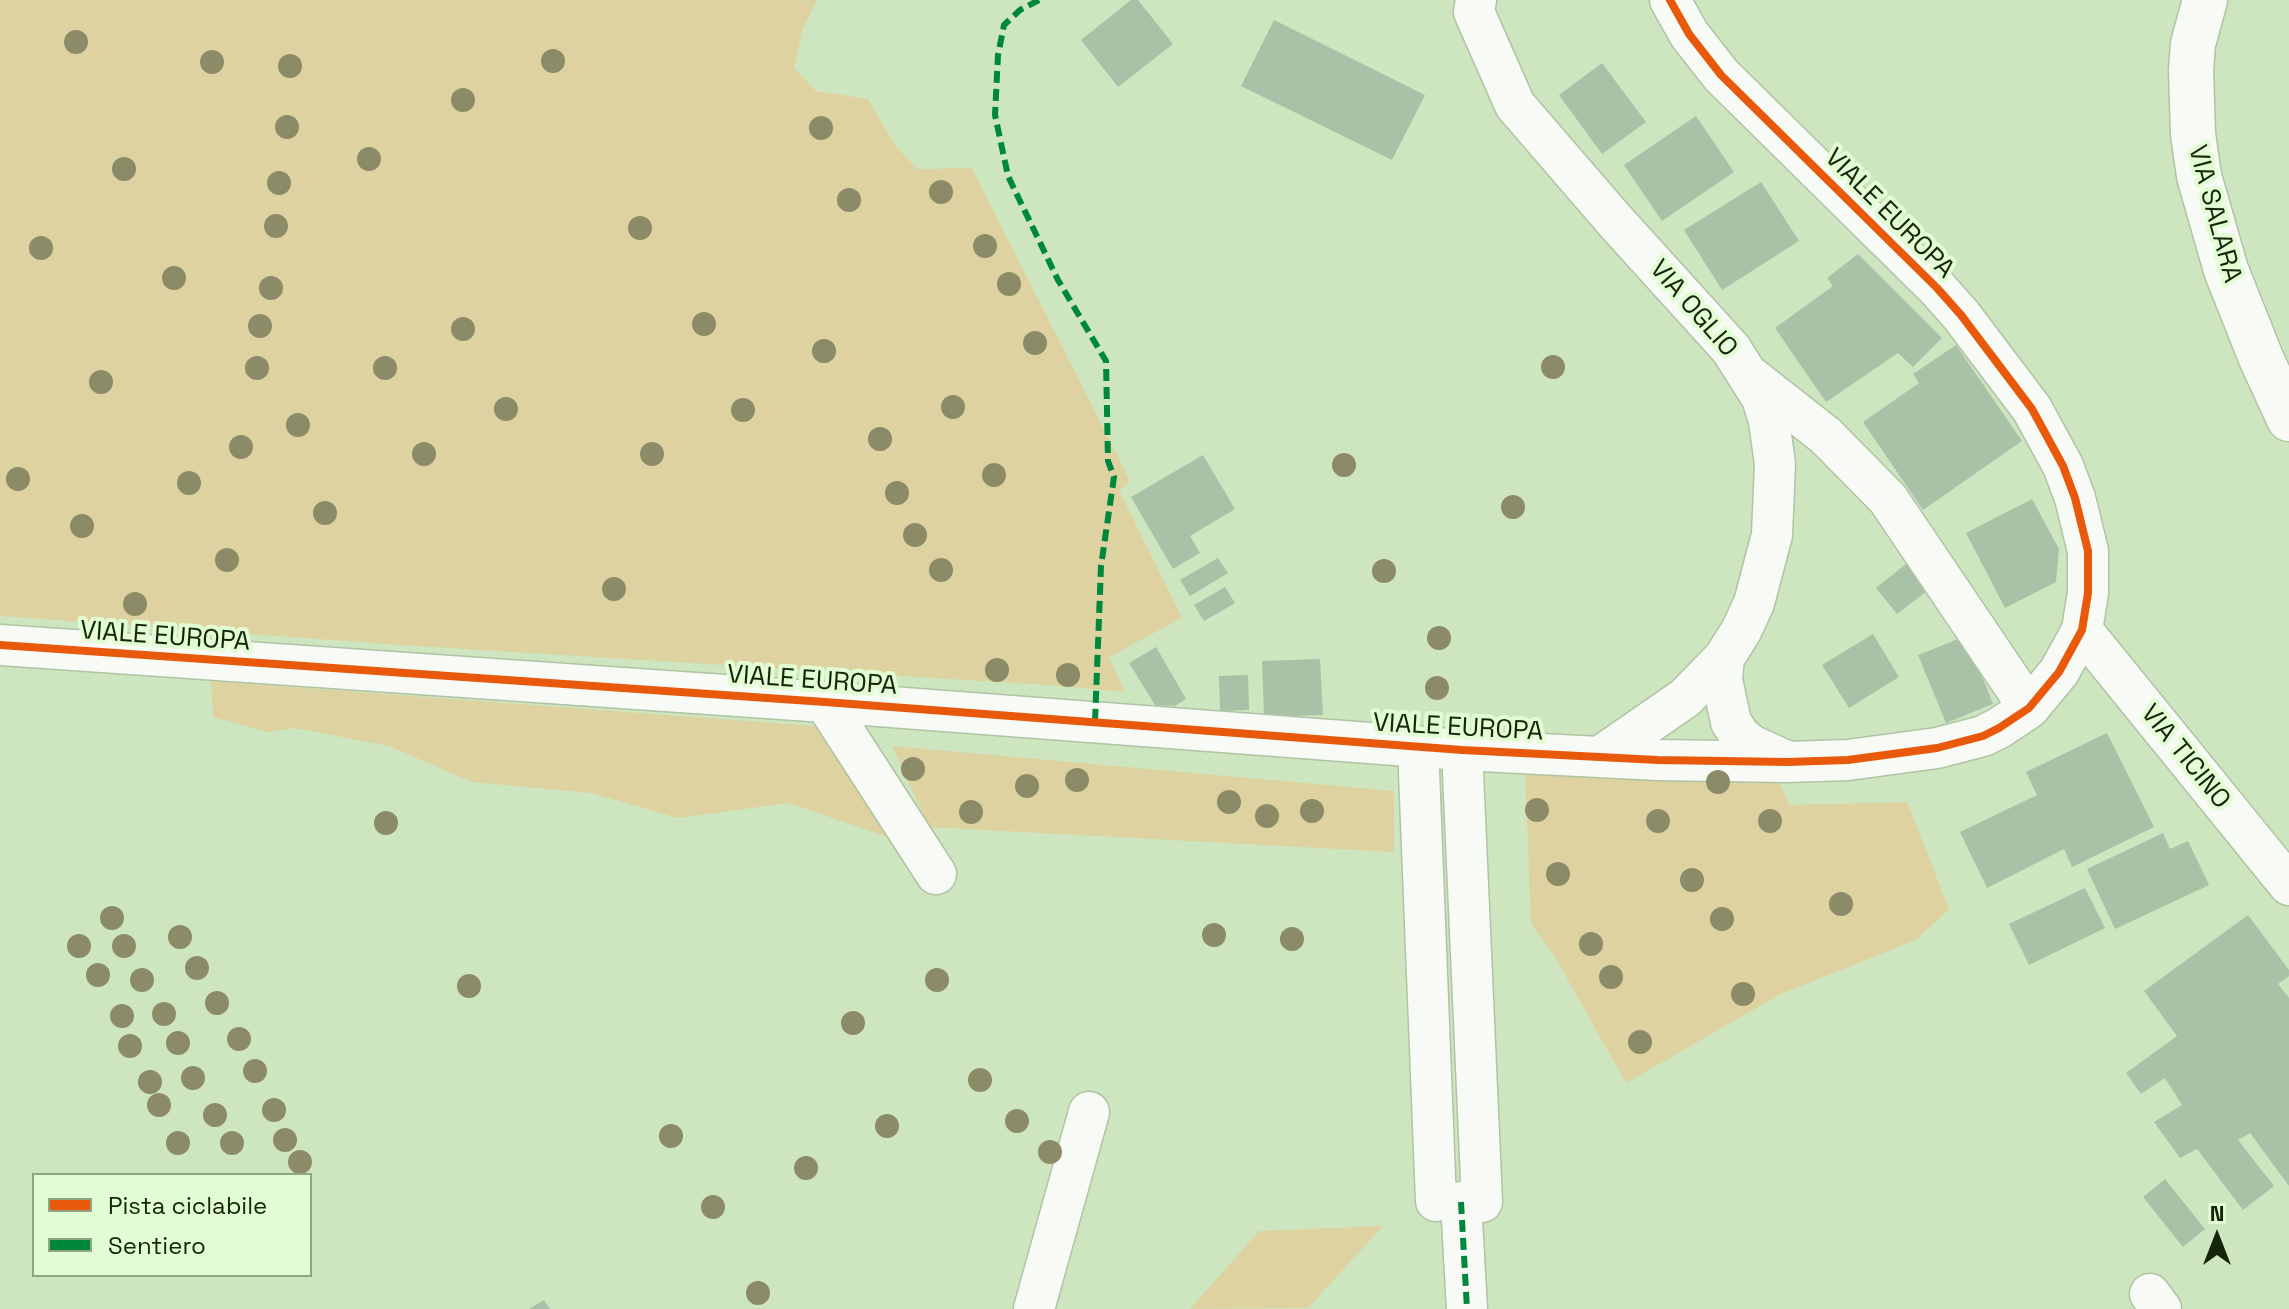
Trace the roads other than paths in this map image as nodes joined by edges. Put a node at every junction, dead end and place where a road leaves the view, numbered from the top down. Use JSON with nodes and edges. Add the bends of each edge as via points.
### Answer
{"nodes":[{"id":1,"x":1476,"y":0,"type":"edge"},
{"id":2,"x":1670,"y":0,"type":"edge"},
{"id":3,"x":2205,"y":0,"type":"edge"},
{"id":4,"x":1750,"y":376,"type":"junction"},
{"id":5,"x":2289,"y":419,"type":"edge"},
{"id":6,"x":2082,"y":630,"type":"junction"},
{"id":7,"x":0,"y":645,"type":"edge"},
{"id":8,"x":1724,"y":658,"type":"junction"},
{"id":9,"x":825,"y":702,"type":"junction"},
{"id":10,"x":2029,"y":708,"type":"junction"},
{"id":11,"x":1418,"y":746,"type":"junction"},
{"id":12,"x":1462,"y":750,"type":"junction"},
{"id":13,"x":1601,"y":756,"type":"junction"},
{"id":14,"x":1787,"y":762,"type":"junction"},
{"id":15,"x":936,"y":874,"type":"dead end"},
{"id":16,"x":2289,"y":885,"type":"edge"},
{"id":17,"x":1089,"y":1112,"type":"dead end"},
{"id":18,"x":1460,"y":1202,"type":"junction"},
{"id":19,"x":1034,"y":1309,"type":"edge"},
{"id":20,"x":1467,"y":1309,"type":"edge"}],
"edges":[{"from":1,"to":4,"type":"street","name":"VIA OGLIO","via":[[1474,12],[1515,105]]},
{"from":2,"to":6,"type":"street","name":"VIALE EUROPA","via":[[1721,75],[1937,288],[2032,409],[2063,466],[2084,529],[2089,572]]},
{"from":3,"to":5,"type":"main road","name":"VIA SALARA","via":[[2191,70],[2199,176],[2226,270]]},
{"from":4,"to":8,"type":"street","name":"VIA OGLIO","via":[[1771,433],[1772,535],[1754,603]]},
{"from":4,"to":10,"type":"street","via":[[1826,436],[1888,499]]},
{"from":6,"to":10,"type":"street","name":"VIALE EUROPA","via":[[2059,672]]},
{"from":6,"to":16,"type":"street","name":"VIA TICINO"},
{"from":7,"to":9,"type":"street","name":"VIALE EUROPA"},
{"from":8,"to":13,"type":"street","name":"VIA OGLIO","via":[[1685,698]]},
{"from":8,"to":14,"type":"street","via":[[1722,680],[1731,722],[1751,745]]},
{"from":9,"to":11,"type":"street","name":"VIALE EUROPA"},
{"from":9,"to":15,"type":"street"},
{"from":10,"to":14,"type":"street","name":"VIALE EUROPA","via":[[1983,736],[1937,748]]},
{"from":11,"to":12,"type":"street","name":"VIALE EUROPA"},
{"from":11,"to":18,"type":"street"},
{"from":12,"to":13,"type":"street","name":"VIALE EUROPA"},
{"from":12,"to":18,"type":"street"},
{"from":13,"to":14,"type":"street","name":"VIALE EUROPA"},
{"from":17,"to":19,"type":"street"},
{"from":18,"to":20,"type":"street"}]}
